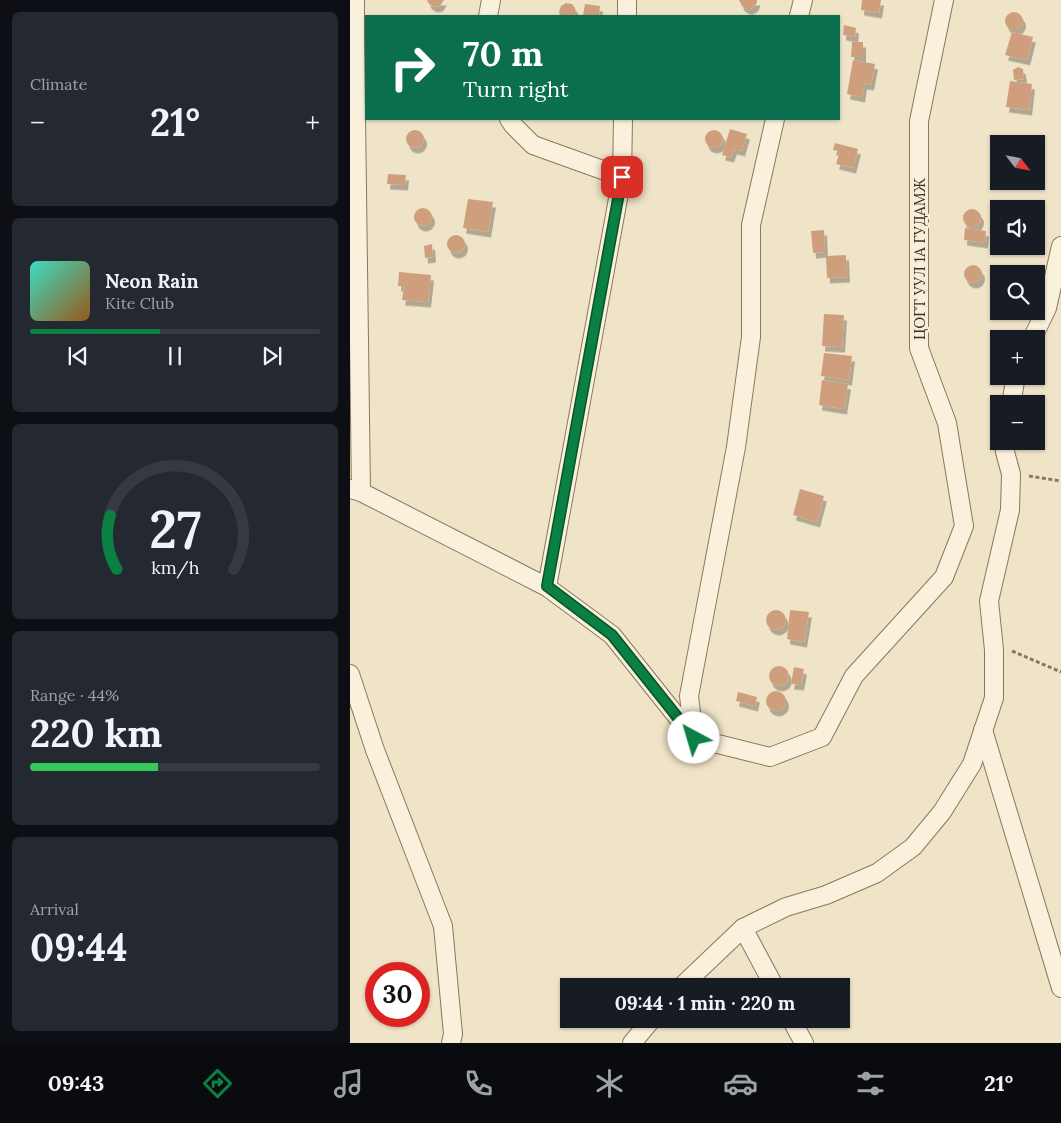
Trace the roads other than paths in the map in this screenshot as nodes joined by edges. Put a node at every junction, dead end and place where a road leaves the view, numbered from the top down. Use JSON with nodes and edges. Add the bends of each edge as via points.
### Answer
{"nodes":[{"id":1,"x":355,"y":0,"type":"edge"},
{"id":2,"x":491,"y":0,"type":"edge"},
{"id":3,"x":627,"y":0,"type":"edge"},
{"id":4,"x":803,"y":0,"type":"edge"},
{"id":5,"x":944,"y":0,"type":"edge"},
{"id":6,"x":488,"y":15,"type":"edge"},
{"id":7,"x":627,"y":15,"type":"edge"},
{"id":8,"x":799,"y":15,"type":"edge"},
{"id":9,"x":360,"y":40,"type":"edge"},
{"id":10,"x":510,"y":120,"type":"edge"},
{"id":11,"x":623,"y":120,"type":"edge"},
{"id":12,"x":775,"y":120,"type":"edge"},
{"id":13,"x":622,"y":177,"type":"junction"},
{"id":14,"x":1061,"y":246,"type":"edge"},
{"id":15,"x":1036,"y":330,"type":"edge"},
{"id":16,"x":1005,"y":450,"type":"edge"},
{"id":17,"x":356,"y":491,"type":"edge"},
{"id":18,"x":547,"y":586,"type":"junction"},
{"id":19,"x":350,"y":674,"type":"edge"},
{"id":20,"x":983,"y":730,"type":"junction"},
{"id":21,"x":694,"y":738,"type":"junction"},
{"id":22,"x":743,"y":928,"type":"junction"},
{"id":23,"x":690,"y":978,"type":"edge"},
{"id":24,"x":770,"y":978,"type":"edge"},
{"id":25,"x":1061,"y":988,"type":"edge"},
{"id":26,"x":644,"y":1028,"type":"edge"},
{"id":27,"x":796,"y":1028,"type":"edge"},
{"id":28,"x":451,"y":1043,"type":"edge"},
{"id":29,"x":632,"y":1043,"type":"edge"},
{"id":30,"x":804,"y":1043,"type":"edge"}],
"edges":[{"from":1,"to":9,"type":"street"},
{"from":2,"to":6,"type":"street"},
{"from":3,"to":7,"type":"street"},
{"from":4,"to":8,"type":"street"},
{"from":5,"to":21,"type":"street","name":"ЦОГТ УУЛ 1А ГУДАМЖ","via":[[920,121],[919,348],[947,423],[964,526],[944,578],[854,676],[822,737],[770,757]]},
{"from":9,"to":17,"type":"street"},
{"from":10,"to":13,"type":"street","via":[[533,145]]},
{"from":11,"to":13,"type":"street"},
{"from":12,"to":21,"type":"street","via":[[751,225],[750,337],[736,447],[689,696]]},
{"from":13,"to":18,"type":"street"},
{"from":14,"to":15,"type":"street","via":[[1047,308]]},
{"from":16,"to":20,"type":"street","via":[[1011,474],[1010,510],[989,601],[994,698]]},
{"from":17,"to":18,"type":"street"},
{"from":18,"to":21,"type":"street","via":[[612,635]]},
{"from":19,"to":28,"type":"street","via":[[375,750],[443,926],[453,1034]]},
{"from":20,"to":22,"type":"street","via":[[972,764],[942,812],[913,847],[877,873],[826,895],[786,907]]},
{"from":20,"to":25,"type":"street"},
{"from":22,"to":23,"type":"street"},
{"from":22,"to":24,"type":"street"},
{"from":26,"to":29,"type":"street"},
{"from":27,"to":30,"type":"street"}]}
